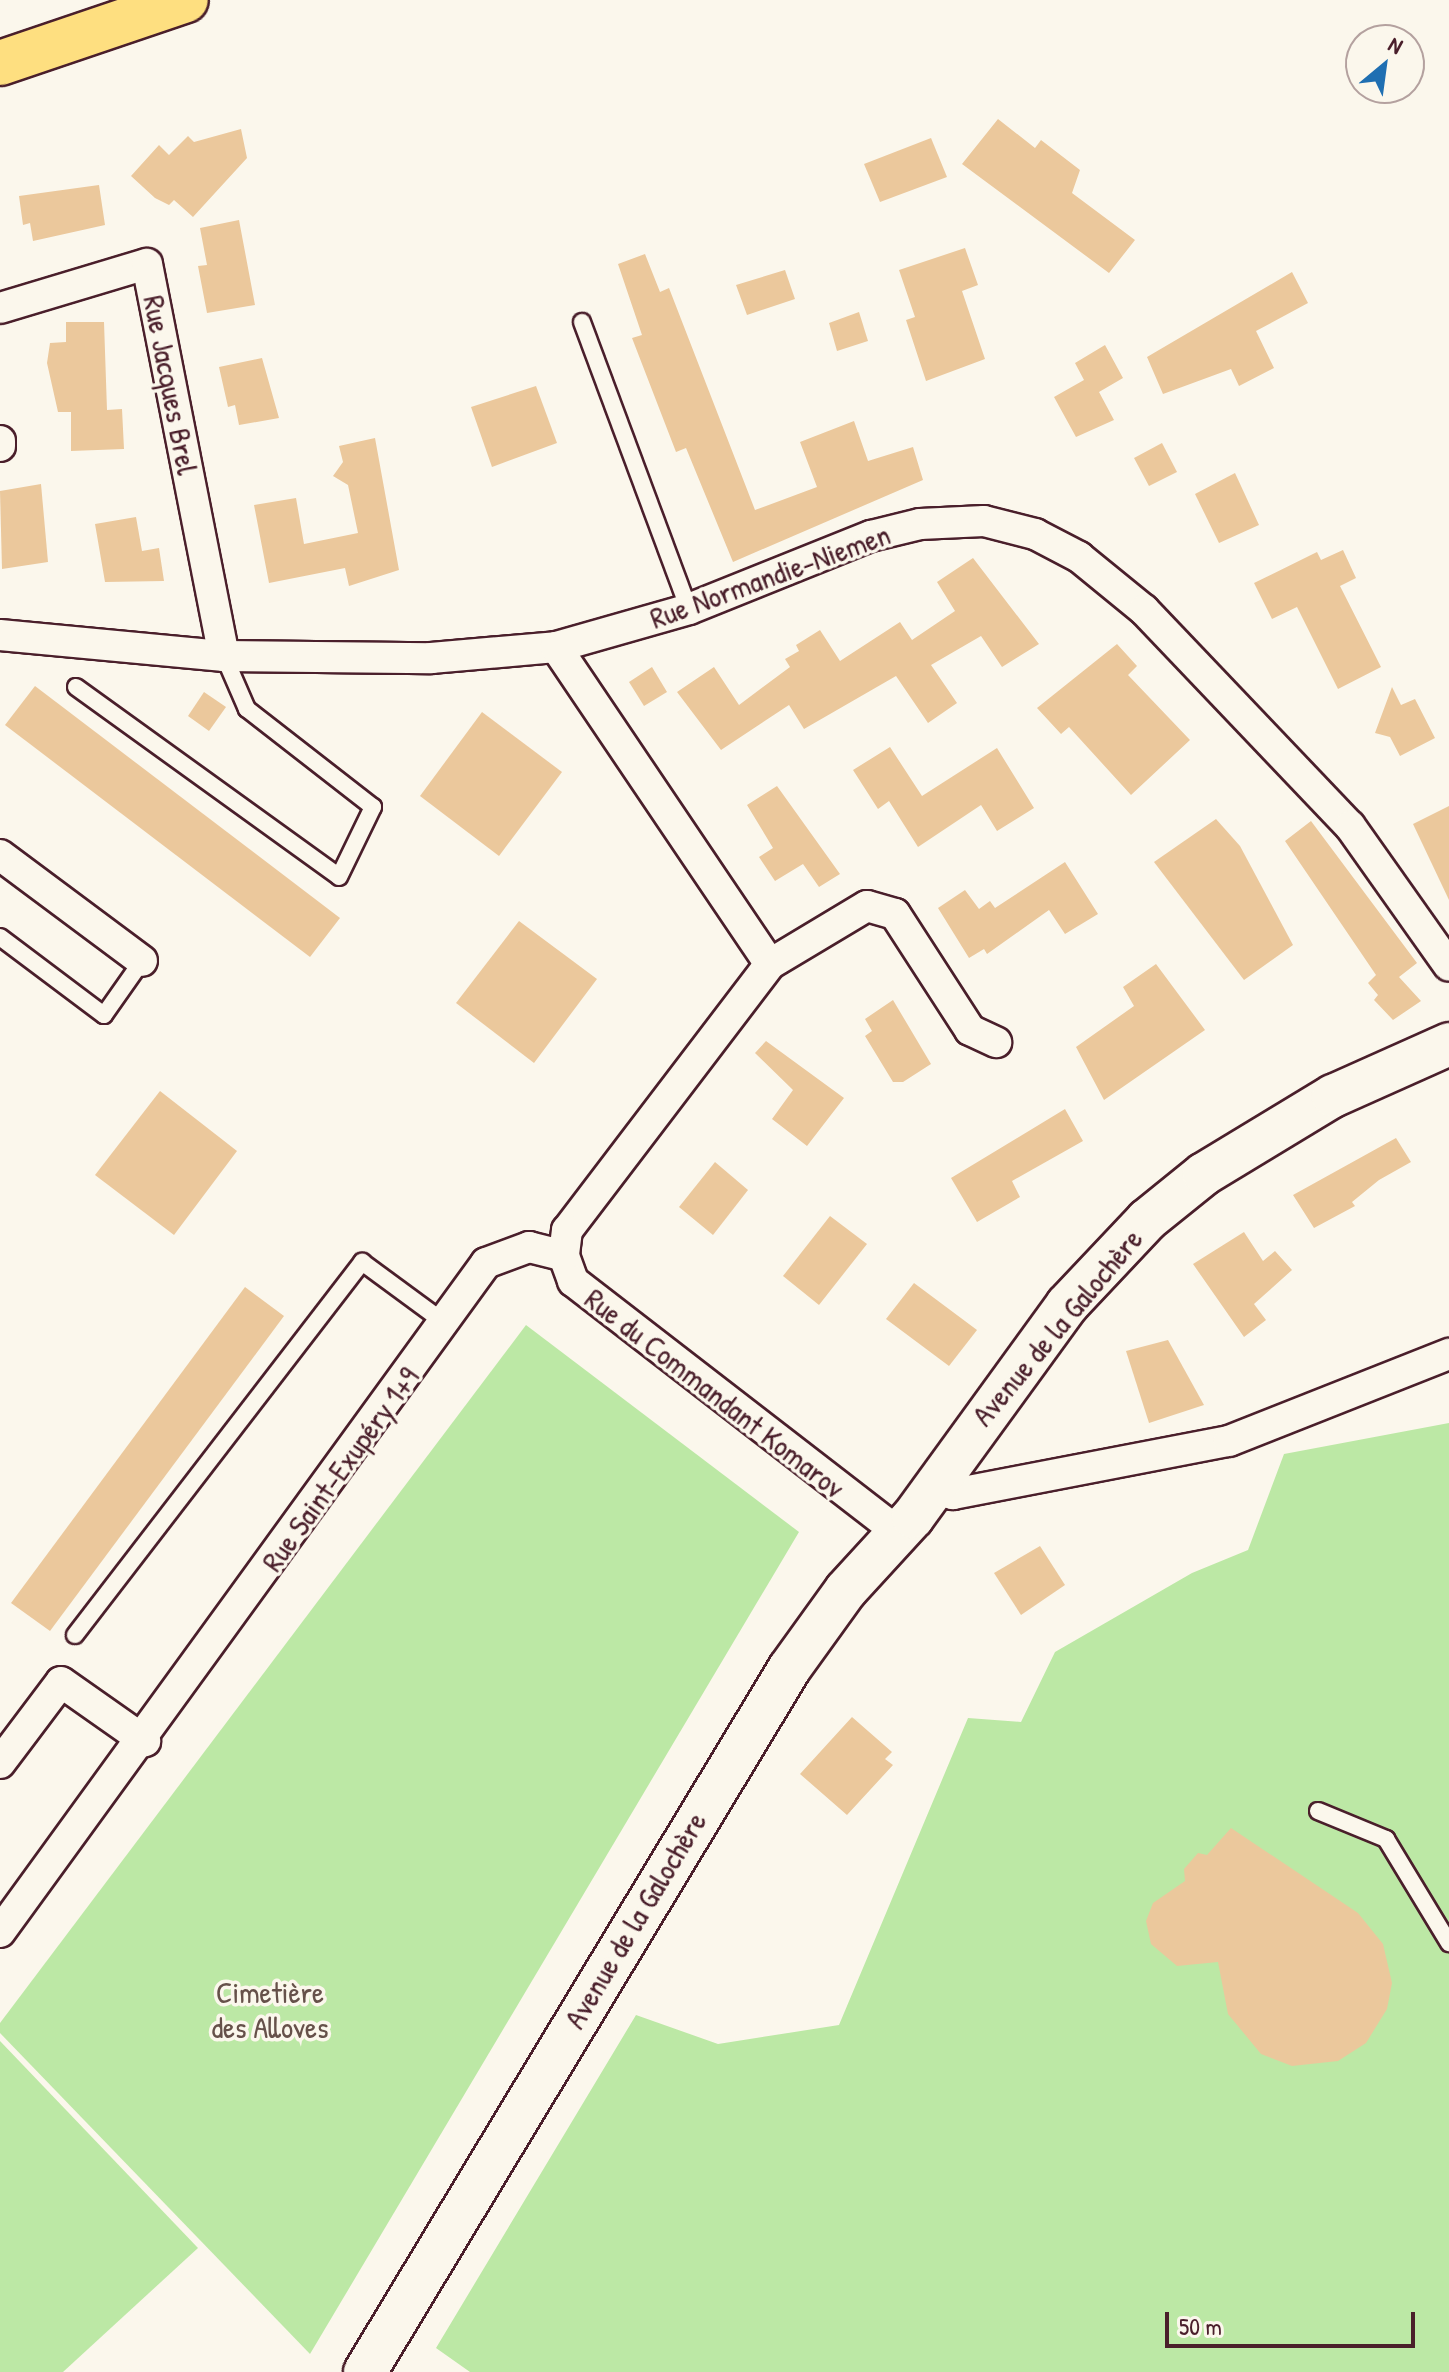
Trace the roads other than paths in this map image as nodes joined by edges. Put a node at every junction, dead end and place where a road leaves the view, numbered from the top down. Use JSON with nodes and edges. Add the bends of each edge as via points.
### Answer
{"nodes":[{"id":1,"x":186,"y":0,"type":"edge"},
{"id":2,"x":0,"y":63,"type":"edge"},
{"id":3,"x":0,"y":308,"type":"edge"},
{"id":4,"x":582,"y":322,"type":"dead end"},
{"id":5,"x":689,"y":609,"type":"junction"},
{"id":6,"x":0,"y":635,"type":"edge"},
{"id":7,"x":556,"y":647,"type":"junction"},
{"id":8,"x":224,"y":656,"type":"junction"},
{"id":9,"x":76,"y":687,"type":"dead end"},
{"id":10,"x":0,"y":855,"type":"edge"},
{"id":11,"x":0,"y":937,"type":"edge"},
{"id":12,"x":142,"y":961,"type":"joint"},
{"id":13,"x":770,"y":964,"type":"junction"},
{"id":14,"x":1449,"y":966,"type":"edge"},
{"id":15,"x":996,"y":1042,"type":"dead end"},
{"id":16,"x":1449,"y":1044,"type":"edge"},
{"id":17,"x":564,"y":1256,"type":"junction"},
{"id":18,"x":445,"y":1323,"type":"junction"},
{"id":19,"x":1449,"y":1354,"type":"edge"},
{"id":20,"x":934,"y":1488,"type":"junction"},
{"id":21,"x":899,"y":1533,"type":"junction"},
{"id":22,"x":75,"y":1635,"type":"dead end"},
{"id":23,"x":145,"y":1741,"type":"junction"},
{"id":24,"x":0,"y":1763,"type":"edge"},
{"id":25,"x":1318,"y":1811,"type":"dead end"},
{"id":26,"x":0,"y":1932,"type":"edge"},
{"id":27,"x":1449,"y":1943,"type":"edge"},
{"id":28,"x":365,"y":2372,"type":"edge"}],
"edges":[{"from":1,"to":2,"type":"highway"},
{"from":3,"to":8,"type":"street","name":"Rue Jacques Brel","via":[[147,264]]},
{"from":4,"to":5,"type":"lane"},
{"from":5,"to":7,"type":"street","name":"Rue Normandie-Niemen"},
{"from":5,"to":14,"type":"street","name":"Rue Normandie-Niemen","via":[[871,536],[920,524],[984,521],[1035,534],[1079,557],[1144,610],[1279,747],[1350,826]]},
{"from":6,"to":8,"type":"street","name":"Rue Normandie-Niemen"},
{"from":7,"to":8,"type":"street","name":"Rue Normandie-Niemen","via":[[431,658]]},
{"from":7,"to":13,"type":"street"},
{"from":8,"to":9,"type":"lane","via":[[247,709],[373,807],[339,877]]},
{"from":10,"to":12,"type":"street"},
{"from":11,"to":12,"type":"lane","via":[[104,1015]]},
{"from":13,"to":15,"type":"street","via":[[867,906],[895,914],[970,1030]]},
{"from":13,"to":17,"type":"street","name":"Rue du Commandant Komarov","via":[[583,1206],[567,1230]]},
{"from":16,"to":20,"type":"main road","name":"Avenue de la Galochère","via":[[1270,1131],[1147,1220],[1057,1317]]},
{"from":17,"to":18,"type":"street","name":"Rue Saint-Exupéry 1+9","via":[[529,1247],[486,1263]]},
{"from":17,"to":21,"type":"street","name":"Rue du Commandant Komarov","via":[[573,1281],[597,1304]]},
{"from":18,"to":22,"type":"lane","via":[[362,1262]]},
{"from":18,"to":23,"type":"street","name":"Rue Saint-Exupéry 1+9"},
{"from":19,"to":20,"type":"street","via":[[1229,1441],[953,1494]]},
{"from":20,"to":21,"type":"main road","name":"Avenue de la Galochère"},
{"from":21,"to":28,"type":"main road","name":"Avenue de la Galochère","via":[[846,1590],[789,1669]]},
{"from":23,"to":24,"type":"street","via":[[61,1682]]},
{"from":23,"to":26,"type":"street","name":"Rue Saint-Exupéry 1+9"},
{"from":25,"to":27,"type":"lane","via":[[1386,1839]]}]}
